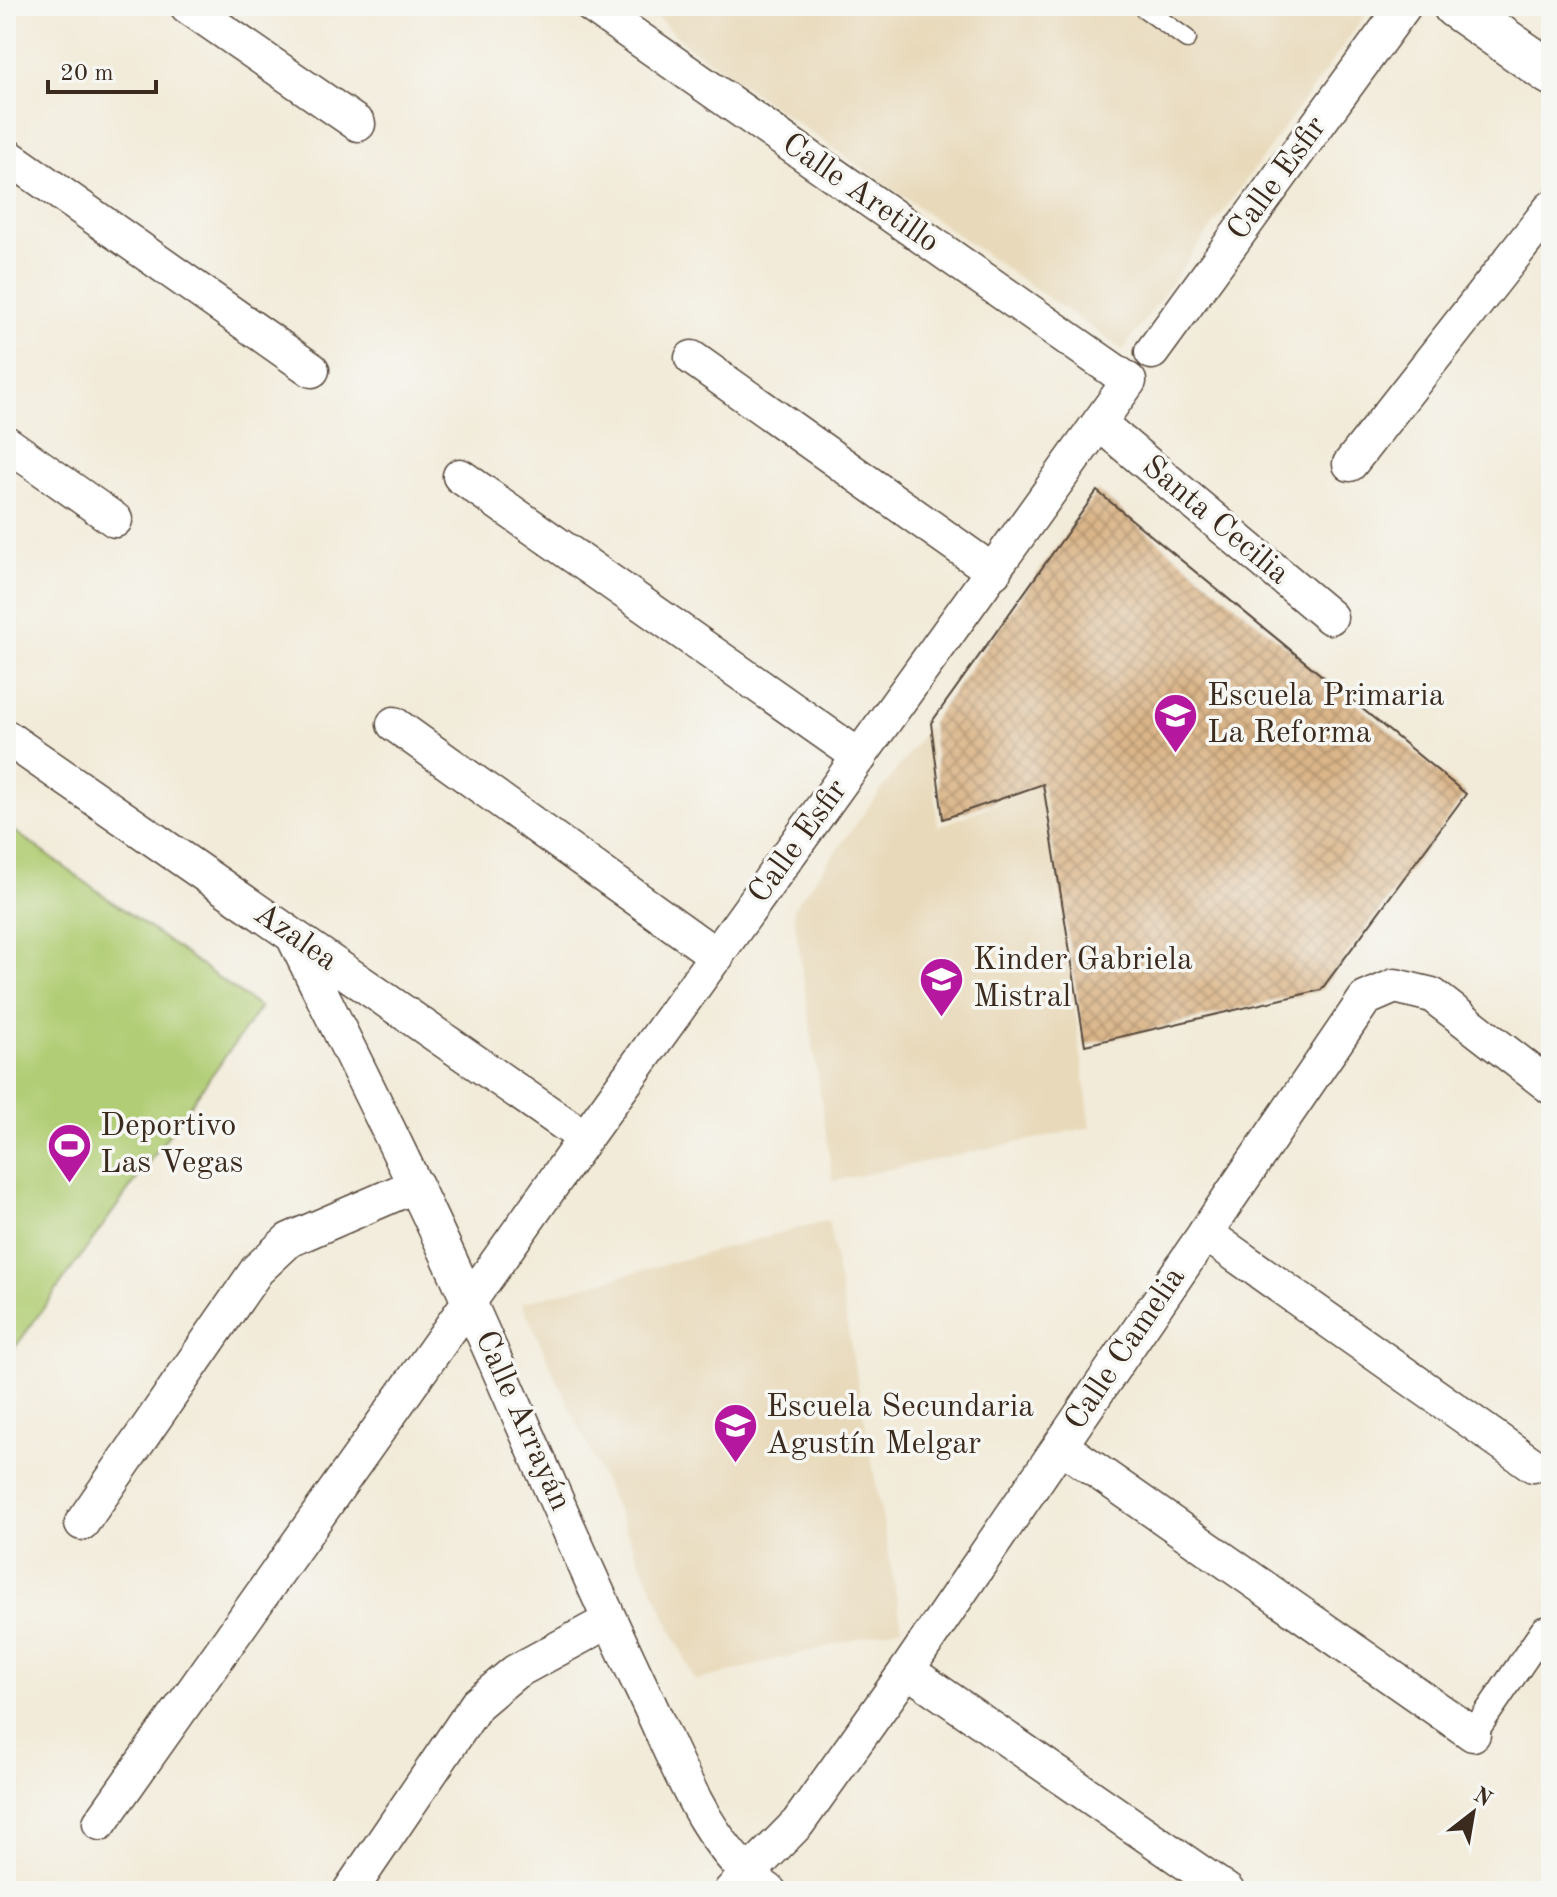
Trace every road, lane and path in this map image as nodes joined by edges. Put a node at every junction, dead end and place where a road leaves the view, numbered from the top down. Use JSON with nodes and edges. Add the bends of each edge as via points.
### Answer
{"nodes":[{"id":1,"x":187,"y":6,"type":"edge"},
{"id":2,"x":592,"y":6,"type":"edge"},
{"id":3,"x":1141,"y":6,"type":"edge"},
{"id":4,"x":1404,"y":6,"type":"edge"},
{"id":5,"x":1455,"y":6,"type":"edge"},
{"id":6,"x":1187,"y":39,"type":"dead end"},
{"id":7,"x":1551,"y":73,"type":"edge"},
{"id":8,"x":358,"y":124,"type":"dead end"},
{"id":9,"x":6,"y":155,"type":"edge"},
{"id":10,"x":1551,"y":208,"type":"edge"},
{"id":11,"x":1152,"y":352,"type":"dead end"},
{"id":12,"x":692,"y":358,"type":"dead end"},
{"id":13,"x":312,"y":370,"type":"dead end"},
{"id":14,"x":1129,"y":381,"type":"joint"},
{"id":15,"x":1100,"y":424,"type":"junction"},
{"id":16,"x":6,"y":443,"type":"edge"},
{"id":17,"x":1350,"y":464,"type":"dead end"},
{"id":18,"x":460,"y":476,"type":"dead end"},
{"id":19,"x":115,"y":520,"type":"dead end"},
{"id":20,"x":994,"y":572,"type":"junction"},
{"id":21,"x":1330,"y":617,"type":"dead end"},
{"id":22,"x":394,"y":724,"type":"dead end"},
{"id":23,"x":6,"y":737,"type":"edge"},
{"id":24,"x":860,"y":757,"type":"junction"},
{"id":25,"x":293,"y":936,"type":"junction"},
{"id":26,"x":717,"y":956,"type":"junction"},
{"id":27,"x":1551,"y":1087,"type":"edge"},
{"id":28,"x":585,"y":1138,"type":"junction"},
{"id":29,"x":416,"y":1185,"type":"junction"},
{"id":30,"x":1205,"y":1233,"type":"junction"},
{"id":31,"x":469,"y":1302,"type":"junction"},
{"id":32,"x":1061,"y":1446,"type":"junction"},
{"id":33,"x":1542,"y":1470,"type":"edge"},
{"id":34,"x":82,"y":1523,"type":"dead end"},
{"id":35,"x":609,"y":1621,"type":"junction"},
{"id":36,"x":1551,"y":1635,"type":"edge"},
{"id":37,"x":907,"y":1670,"type":"junction"},
{"id":38,"x":1473,"y":1734,"type":"joint"},
{"id":39,"x":100,"y":1823,"type":"dead end"},
{"id":40,"x":749,"y":1886,"type":"edge"},
{"id":41,"x":350,"y":1891,"type":"edge"},
{"id":42,"x":1227,"y":1891,"type":"edge"}],
"edges":[{"from":1,"to":8,"type":"street"},
{"from":2,"to":14,"type":"street","name":"Calle Aretillo"},
{"from":3,"to":6,"type":"lane"},
{"from":4,"to":11,"type":"street","name":"Calle Esfir"},
{"from":5,"to":7,"type":"main road"},
{"from":9,"to":13,"type":"street"},
{"from":10,"to":17,"type":"street"},
{"from":12,"to":20,"type":"street"},
{"from":14,"to":15,"type":"street","name":"Calle Esfir"},
{"from":15,"to":20,"type":"street","name":"Calle Esfir"},
{"from":15,"to":21,"type":"street","name":"Santa Cecilia"},
{"from":16,"to":19,"type":"street"},
{"from":18,"to":24,"type":"street"},
{"from":20,"to":24,"type":"street","name":"Calle Esfir"},
{"from":22,"to":26,"type":"street"},
{"from":23,"to":25,"type":"street","name":"Azalea"},
{"from":24,"to":26,"type":"street","name":"Calle Esfir"},
{"from":25,"to":28,"type":"street","name":"Azalea"},
{"from":25,"to":29,"type":"street","name":"Calle Arrayán"},
{"from":26,"to":28,"type":"street","name":"Calle Esfir"},
{"from":27,"to":30,"type":"street","name":"Calle Camelia","via":[[1432,995],[1395,986],[1365,999]]},
{"from":28,"to":31,"type":"street","name":"Calle Esfir"},
{"from":29,"to":31,"type":"street","name":"Calle Arrayán"},
{"from":29,"to":34,"type":"street","via":[[289,1240],[257,1270]]},
{"from":30,"to":32,"type":"street","name":"Calle Camelia"},
{"from":30,"to":33,"type":"street"},
{"from":31,"to":35,"type":"street","name":"Calle Arrayán"},
{"from":31,"to":39,"type":"street","name":"Calle Esfir"},
{"from":32,"to":37,"type":"street","name":"Calle Camelia"},
{"from":32,"to":38,"type":"street"},
{"from":35,"to":40,"type":"street","name":"Calle Arrayán","via":[[693,1797]]},
{"from":35,"to":41,"type":"street","via":[[515,1672],[477,1704]]},
{"from":36,"to":38,"type":"street","via":[[1544,1630]]},
{"from":37,"to":40,"type":"street","name":"Calle Camelia"},
{"from":37,"to":42,"type":"street"}]}
